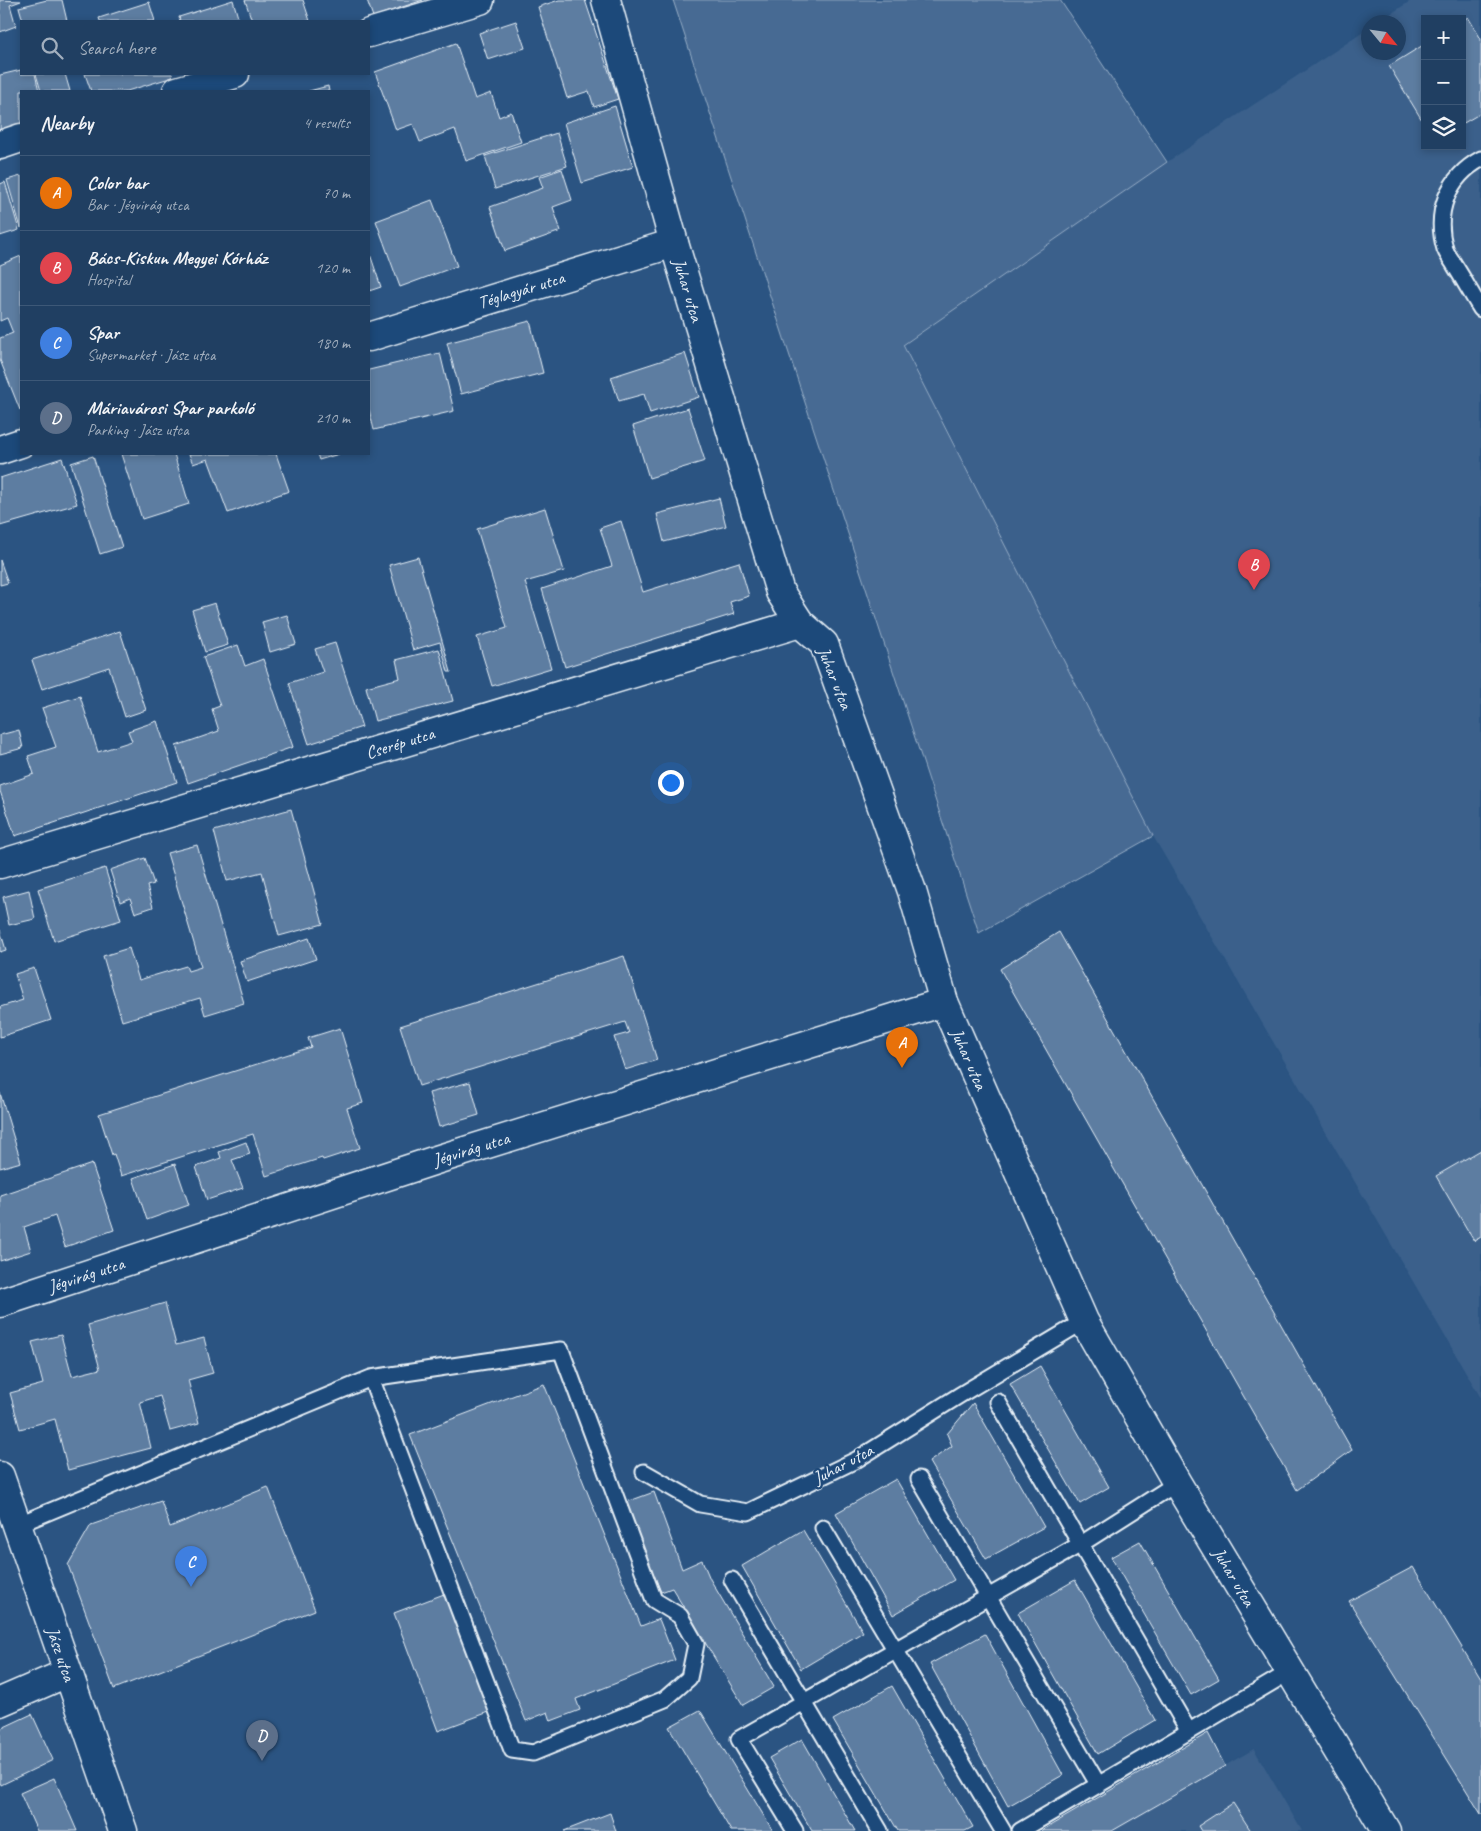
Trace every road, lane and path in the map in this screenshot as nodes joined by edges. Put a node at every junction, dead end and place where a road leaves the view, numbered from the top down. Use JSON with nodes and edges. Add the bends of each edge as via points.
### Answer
{"nodes":[{"id":1,"x":480,"y":0,"type":"edge"},
{"id":2,"x":606,"y":0,"type":"edge"},
{"id":3,"x":370,"y":33,"type":"edge"},
{"id":4,"x":232,"y":75,"type":"edge"},
{"id":5,"x":180,"y":90,"type":"edge"},
{"id":6,"x":20,"y":138,"type":"edge"},
{"id":7,"x":0,"y":144,"type":"edge"},
{"id":8,"x":1481,"y":159,"type":"edge"},
{"id":9,"x":674,"y":243,"type":"junction"},
{"id":10,"x":1481,"y":309,"type":"edge"},
{"id":11,"x":370,"y":336,"type":"edge"},
{"id":12,"x":20,"y":443,"type":"edge"},
{"id":13,"x":0,"y":450,"type":"edge"},
{"id":14,"x":800,"y":623,"type":"junction"},
{"id":15,"x":0,"y":864,"type":"edge"},
{"id":16,"x":944,"y":1002,"type":"junction"},
{"id":17,"x":0,"y":1303,"type":"edge"},
{"id":18,"x":1084,"y":1321,"type":"junction"},
{"id":19,"x":371,"y":1378,"type":"junction"},
{"id":20,"x":998,"y":1402,"type":"dead end"},
{"id":21,"x":644,"y":1472,"type":"dead end"},
{"id":22,"x":919,"y":1479,"type":"dead end"},
{"id":23,"x":1,"y":1482,"type":"edge"},
{"id":24,"x":1177,"y":1483,"type":"junction"},
{"id":25,"x":17,"y":1525,"type":"junction"},
{"id":26,"x":823,"y":1528,"type":"dead end"},
{"id":27,"x":1081,"y":1544,"type":"junction"},
{"id":28,"x":732,"y":1580,"type":"dead end"},
{"id":29,"x":988,"y":1597,"type":"junction"},
{"id":30,"x":896,"y":1650,"type":"junction"},
{"id":31,"x":1291,"y":1671,"type":"junction"},
{"id":32,"x":67,"y":1673,"type":"junction"},
{"id":33,"x":0,"y":1702,"type":"edge"},
{"id":34,"x":805,"y":1702,"type":"junction"},
{"id":35,"x":1188,"y":1730,"type":"junction"},
{"id":36,"x":1098,"y":1784,"type":"junction"},
{"id":37,"x":123,"y":1831,"type":"edge"},
{"id":38,"x":795,"y":1831,"type":"edge"},
{"id":39,"x":880,"y":1831,"type":"edge"},
{"id":40,"x":1003,"y":1831,"type":"edge"},
{"id":41,"x":1020,"y":1831,"type":"edge"},
{"id":42,"x":1386,"y":1831,"type":"edge"}],
"edges":[{"from":1,"to":3,"type":"street"},
{"from":2,"to":9,"type":"street","name":"Juhar utca"},
{"from":4,"to":5,"type":"street"},
{"from":6,"to":7,"type":"street"},
{"from":8,"to":10,"type":"lane","via":[[1455,179],[1445,200],[1442,223],[1445,250]]},
{"from":9,"to":11,"type":"street","name":"Téglagyár utca"},
{"from":9,"to":14,"type":"street","name":"Juhar utca","via":[[780,592]]},
{"from":12,"to":13,"type":"street"},
{"from":14,"to":15,"type":"street","name":"Cserép utca"},
{"from":14,"to":16,"type":"street","name":"Juhar utca","via":[[824,644],[912,891]]},
{"from":16,"to":17,"type":"street","name":"Jégvirág utca","via":[[446,1157]]},
{"from":16,"to":18,"type":"street","name":"Juhar utca"},
{"from":18,"to":21,"type":"lane","name":"Juhar utca","via":[[856,1460],[748,1512],[700,1504]]},
{"from":18,"to":24,"type":"street","name":"Juhar utca"},
{"from":19,"to":19,"type":"lane","via":[[561,1350],[654,1600],[680,1616],[696,1644],[689,1678],[665,1699],[533,1753],[512,1750]]},
{"from":19,"to":25,"type":"lane"},
{"from":20,"to":27,"type":"lane"},
{"from":22,"to":29,"type":"lane"},
{"from":23,"to":25,"type":"street","name":"Jász utca"},
{"from":24,"to":27,"type":"lane"},
{"from":24,"to":31,"type":"street","name":"Juhar utca"},
{"from":25,"to":32,"type":"street","name":"Jász utca"},
{"from":26,"to":30,"type":"lane"},
{"from":27,"to":29,"type":"lane"},
{"from":27,"to":35,"type":"lane"},
{"from":28,"to":34,"type":"lane"},
{"from":29,"to":30,"type":"lane"},
{"from":29,"to":36,"type":"lane"},
{"from":30,"to":34,"type":"lane"},
{"from":30,"to":40,"type":"lane"},
{"from":31,"to":35,"type":"lane"},
{"from":31,"to":42,"type":"street","name":"Juhar utca"},
{"from":32,"to":33,"type":"street"},
{"from":32,"to":37,"type":"street","name":"Jász utca"},
{"from":34,"to":38,"type":"lane","via":[[740,1739]]},
{"from":34,"to":39,"type":"lane"},
{"from":35,"to":36,"type":"lane"},
{"from":36,"to":41,"type":"lane"}]}
